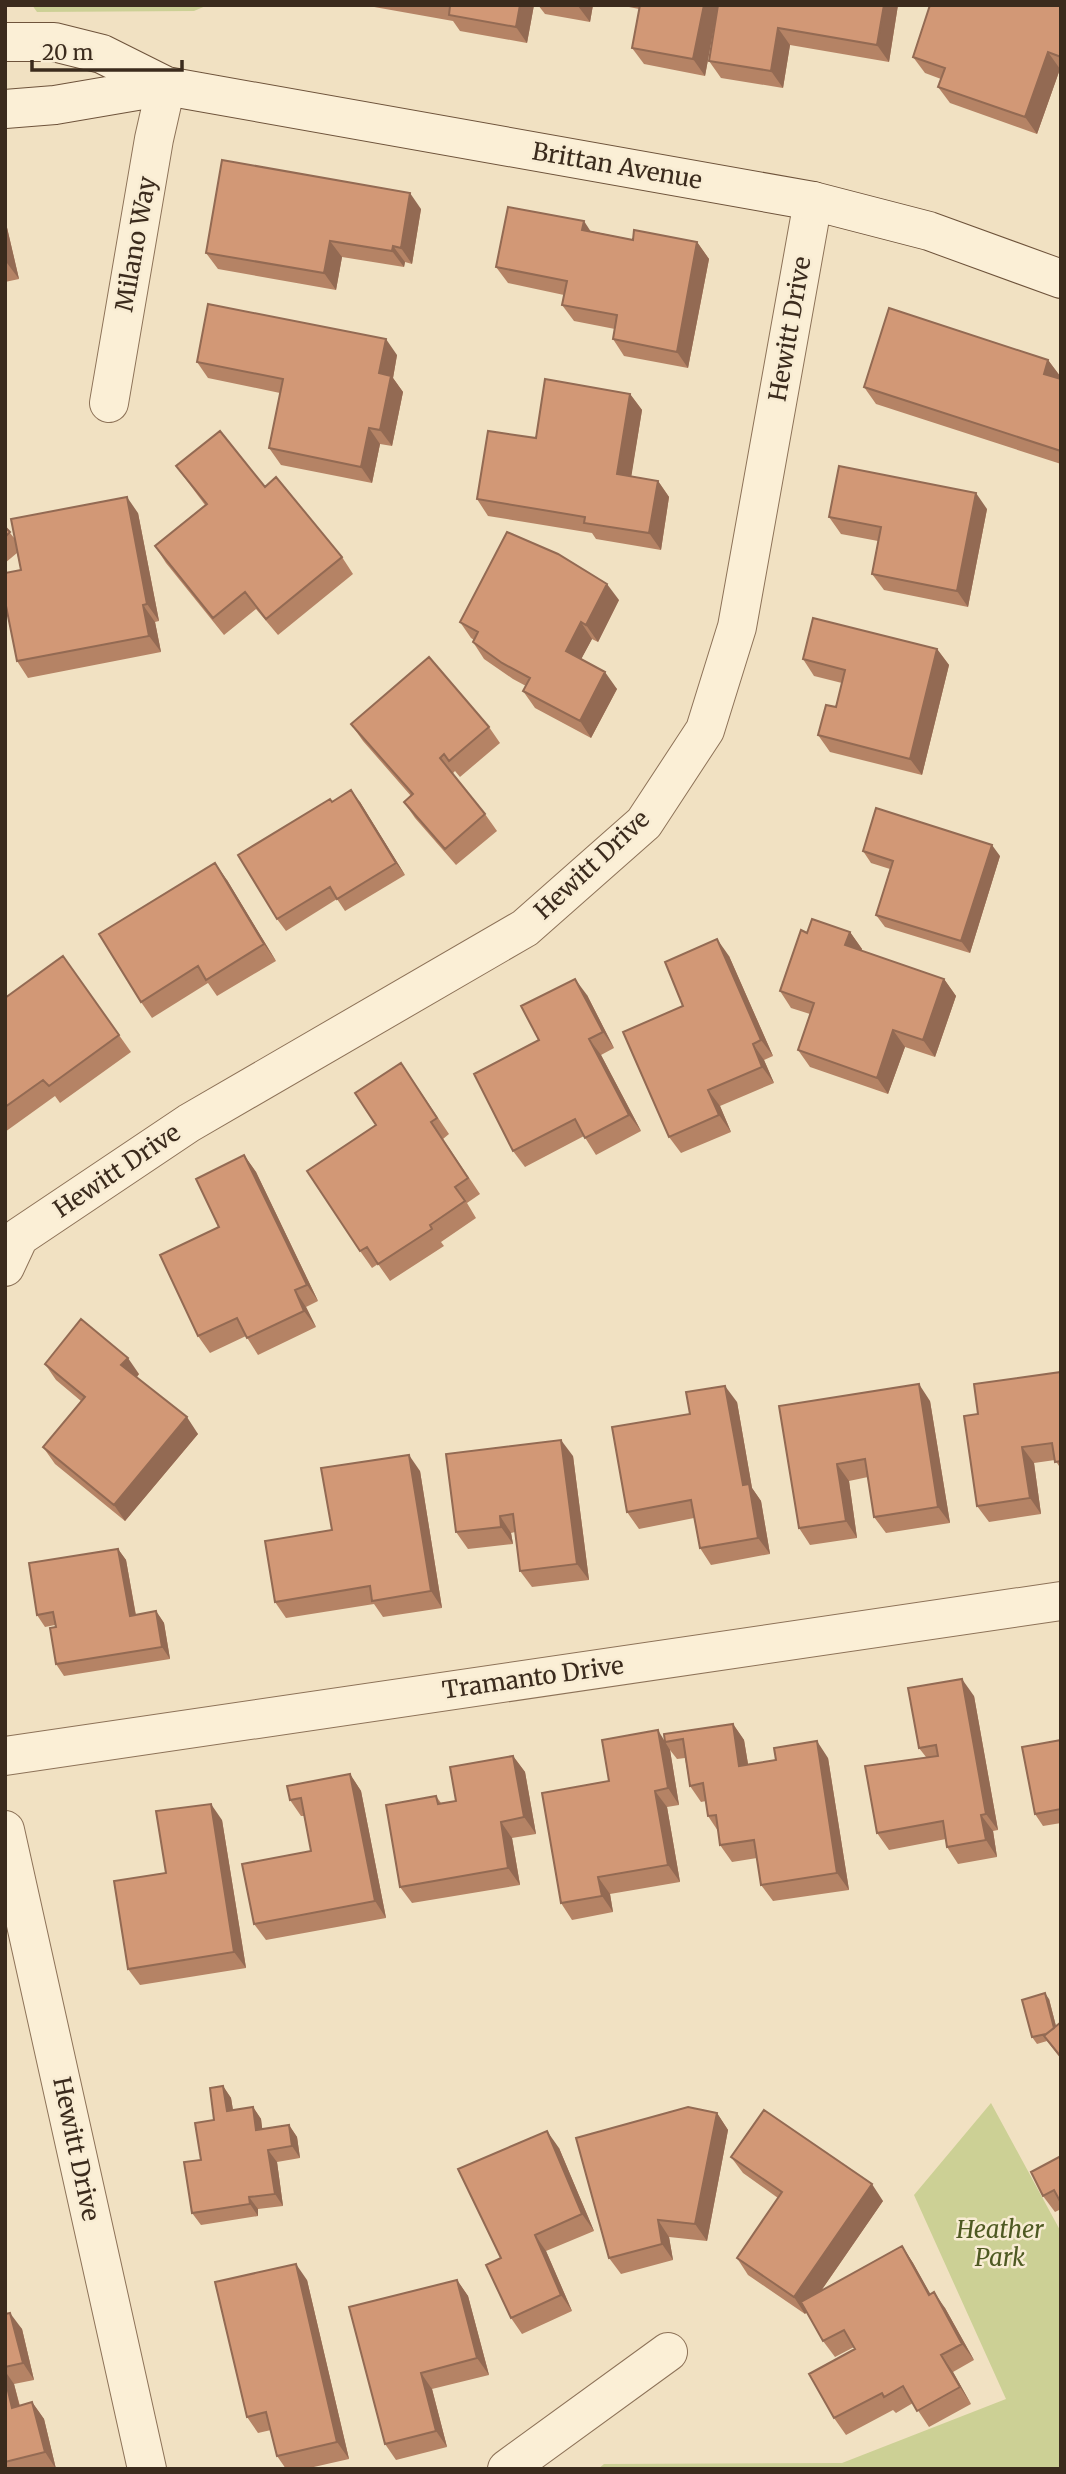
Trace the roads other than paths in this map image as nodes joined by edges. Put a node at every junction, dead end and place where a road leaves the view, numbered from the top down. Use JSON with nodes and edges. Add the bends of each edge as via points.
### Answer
{"nodes":[{"id":1,"x":5,"y":42,"type":"edge"},
{"id":2,"x":166,"y":86,"type":"junction"},
{"id":3,"x":5,"y":109,"type":"edge"},
{"id":4,"x":813,"y":201,"type":"junction"},
{"id":5,"x":1061,"y":279,"type":"edge"},
{"id":6,"x":109,"y":402,"type":"dead end"},
{"id":7,"x":10,"y":1244,"type":"edge"},
{"id":8,"x":1061,"y":1601,"type":"edge"},
{"id":9,"x":5,"y":1756,"type":"edge"},
{"id":10,"x":5,"y":1830,"type":"edge"},
{"id":11,"x":668,"y":2352,"type":"dead end"},
{"id":12,"x":147,"y":2469,"type":"edge"},
{"id":13,"x":507,"y":2469,"type":"edge"}],
"edges":[{"from":1,"to":2,"type":"street","name":"Brittan Avenue","via":[[54,42],[102,54]]},
{"from":2,"to":3,"type":"street","name":"Brittan Avenue"},
{"from":2,"to":4,"type":"street","name":"Brittan Avenue"},
{"from":2,"to":6,"type":"street","name":"Milano Way"},
{"from":4,"to":5,"type":"street","name":"Brittan Avenue","via":[[929,230]]},
{"from":4,"to":7,"type":"street","name":"Hewitt Drive","via":[[737,627],[705,730],[644,823],[525,928],[189,1124]]},
{"from":8,"to":9,"type":"street","name":"Tramanto Drive"},
{"from":10,"to":12,"type":"street","name":"Hewitt Drive"},
{"from":11,"to":13,"type":"street"}]}
